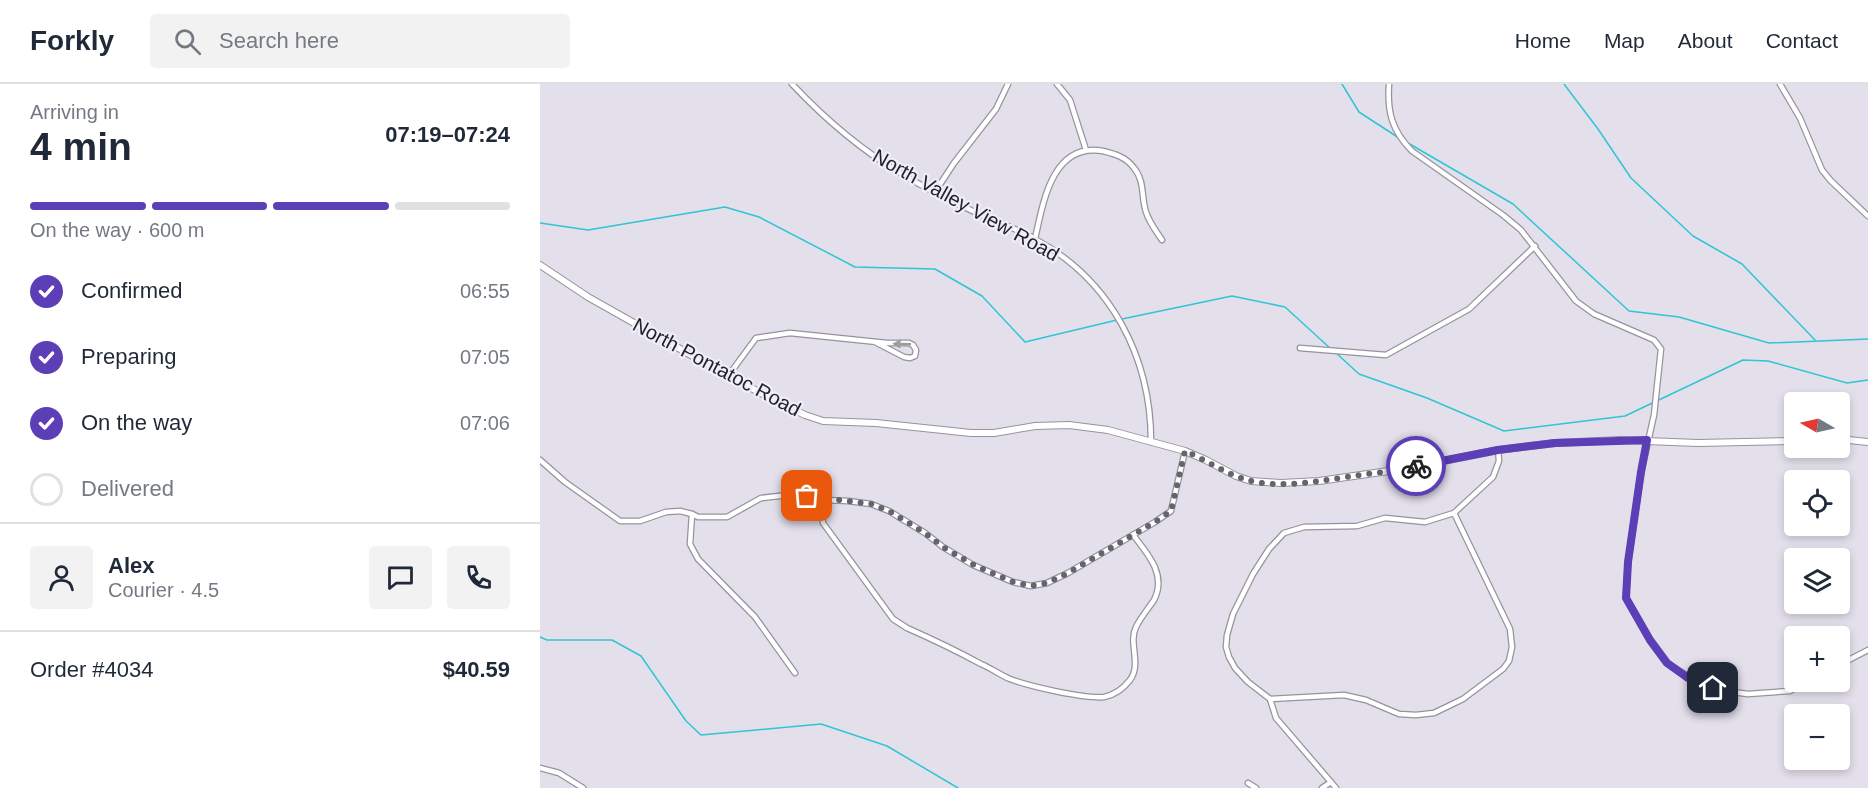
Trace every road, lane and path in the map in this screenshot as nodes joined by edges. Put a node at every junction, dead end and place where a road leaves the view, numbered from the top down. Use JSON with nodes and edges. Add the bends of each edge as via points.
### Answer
{"nodes":[{"id":1,"x":792,"y":84,"type":"edge"},
{"id":2,"x":1008,"y":84,"type":"edge"},
{"id":3,"x":1057,"y":84,"type":"edge"},
{"id":4,"x":1389,"y":84,"type":"edge"},
{"id":5,"x":1780,"y":84,"type":"edge"},
{"id":6,"x":1086,"y":150,"type":"junction"},
{"id":7,"x":935,"y":192,"type":"junction"},
{"id":8,"x":1868,"y":216,"type":"edge"},
{"id":9,"x":1035,"y":238,"type":"junction"},
{"id":10,"x":1162,"y":240,"type":"dead end"},
{"id":11,"x":1535,"y":246,"type":"junction"},
{"id":12,"x":540,"y":265,"type":"edge"},
{"id":13,"x":875,"y":342,"type":"junction"},
{"id":14,"x":1300,"y":348,"type":"dead end"},
{"id":15,"x":729,"y":376,"type":"junction"},
{"id":16,"x":1647,"y":440,"type":"junction"},
{"id":17,"x":1850,"y":440,"type":"edge"},
{"id":18,"x":1784,"y":441,"type":"edge"},
{"id":19,"x":1151,"y":442,"type":"junction"},
{"id":20,"x":1868,"y":442,"type":"edge"},
{"id":21,"x":1498,"y":450,"type":"junction"},
{"id":22,"x":1185,"y":451,"type":"junction"},
{"id":23,"x":540,"y":460,"type":"edge"},
{"id":24,"x":825,"y":500,"type":"junction"},
{"id":25,"x":1454,"y":513,"type":"junction"},
{"id":26,"x":692,"y":514,"type":"junction"},
{"id":27,"x":1133,"y":535,"type":"junction"},
{"id":28,"x":1868,"y":650,"type":"edge"},
{"id":29,"x":1850,"y":659,"type":"edge"},
{"id":30,"x":795,"y":673,"type":"dead end"},
{"id":31,"x":1784,"y":692,"type":"edge"},
{"id":32,"x":1270,"y":699,"type":"junction"},
{"id":33,"x":540,"y":768,"type":"edge"},
{"id":34,"x":1331,"y":782,"type":"junction"},
{"id":35,"x":1248,"y":783,"type":"dead end"},
{"id":36,"x":583,"y":788,"type":"edge"},
{"id":37,"x":1256,"y":788,"type":"edge"},
{"id":38,"x":1322,"y":788,"type":"edge"},
{"id":39,"x":1336,"y":788,"type":"edge"}],
"edges":[{"from":1,"to":7,"type":"street","name":"North Valley View Road","via":[[868,152]]},
{"from":2,"to":7,"type":"street","via":[[996,109]]},
{"from":3,"to":6,"type":"street","via":[[1070,100]]},
{"from":4,"to":11,"type":"street","via":[[1391,120],[1400,138],[1412,151],[1503,215]]},
{"from":5,"to":8,"type":"street","via":[[1800,118],[1822,170]]},
{"from":6,"to":9,"type":"street","via":[[1059,168],[1050,183]]},
{"from":6,"to":10,"type":"street","via":[[1113,153],[1134,167],[1143,184],[1146,213]]},
{"from":7,"to":9,"type":"street","name":"North Valley View Road"},
{"from":9,"to":19,"type":"street","name":"North Valley View Road","via":[[1086,278],[1122,322],[1137,355],[1146,390]]},
{"from":11,"to":14,"type":"street","via":[[1469,309],[1386,355]]},
{"from":11,"to":16,"type":"street","via":[[1576,301],[1594,314],[1654,340],[1662,349]]},
{"from":12,"to":15,"type":"street","name":"North Pontatoc Road","via":[[588,297]]},
{"from":13,"to":13,"type":"street","one_way":true,"via":[[904,357],[915,356],[916,350],[909,343]]},
{"from":13,"to":15,"type":"street","via":[[790,333],[756,338]]},
{"from":15,"to":19,"type":"street","name":"North Pontatoc Road","via":[[780,404],[823,421],[971,433],[1069,424]]},
{"from":16,"to":18,"type":"street","name":"North Pontatoc Road"},
{"from":16,"to":21,"type":"street","name":"North Pontatoc Road","via":[[1555,443]]},
{"from":16,"to":31,"type":"street","via":[[1626,598],[1667,663],[1688,678],[1725,691]]},
{"from":17,"to":20,"type":"street"},
{"from":19,"to":22,"type":"street","name":"North Pontatoc Road"},
{"from":21,"to":22,"type":"street","name":"North Pontatoc Road","via":[[1409,468],[1281,483],[1244,479]]},
{"from":21,"to":25,"type":"street","via":[[1493,477]]},
{"from":22,"to":27,"type":"street","via":[[1171,511]]},
{"from":23,"to":26,"type":"street","via":[[620,521],[640,521],[666,512]]},
{"from":24,"to":26,"type":"street","via":[[775,496],[761,498],[727,517]]},
{"from":24,"to":27,"type":"street","via":[[871,504],[889,511],[974,565],[1031,586],[1068,573]]},
{"from":24,"to":27,"type":"street","via":[[823,523],[893,619],[1023,684],[1092,697],[1120,692],[1131,679],[1136,660],[1134,630],[1154,599],[1158,585],[1157,572]]},
{"from":25,"to":32,"type":"street","via":[[1425,522],[1385,518],[1357,526],[1304,527],[1284,533],[1253,574],[1227,635],[1226,647],[1235,668]]},
{"from":25,"to":32,"type":"street","via":[[1510,629],[1512,647],[1503,669],[1463,699],[1434,713],[1399,714],[1344,695]]},
{"from":26,"to":30,"type":"street","via":[[690,544],[698,559],[755,617]]},
{"from":28,"to":29,"type":"street"},
{"from":32,"to":34,"type":"street","via":[[1276,718]]},
{"from":33,"to":36,"type":"street","via":[[559,773]]},
{"from":34,"to":38,"type":"street"},
{"from":34,"to":39,"type":"street"},
{"from":35,"to":37,"type":"street"}]}
